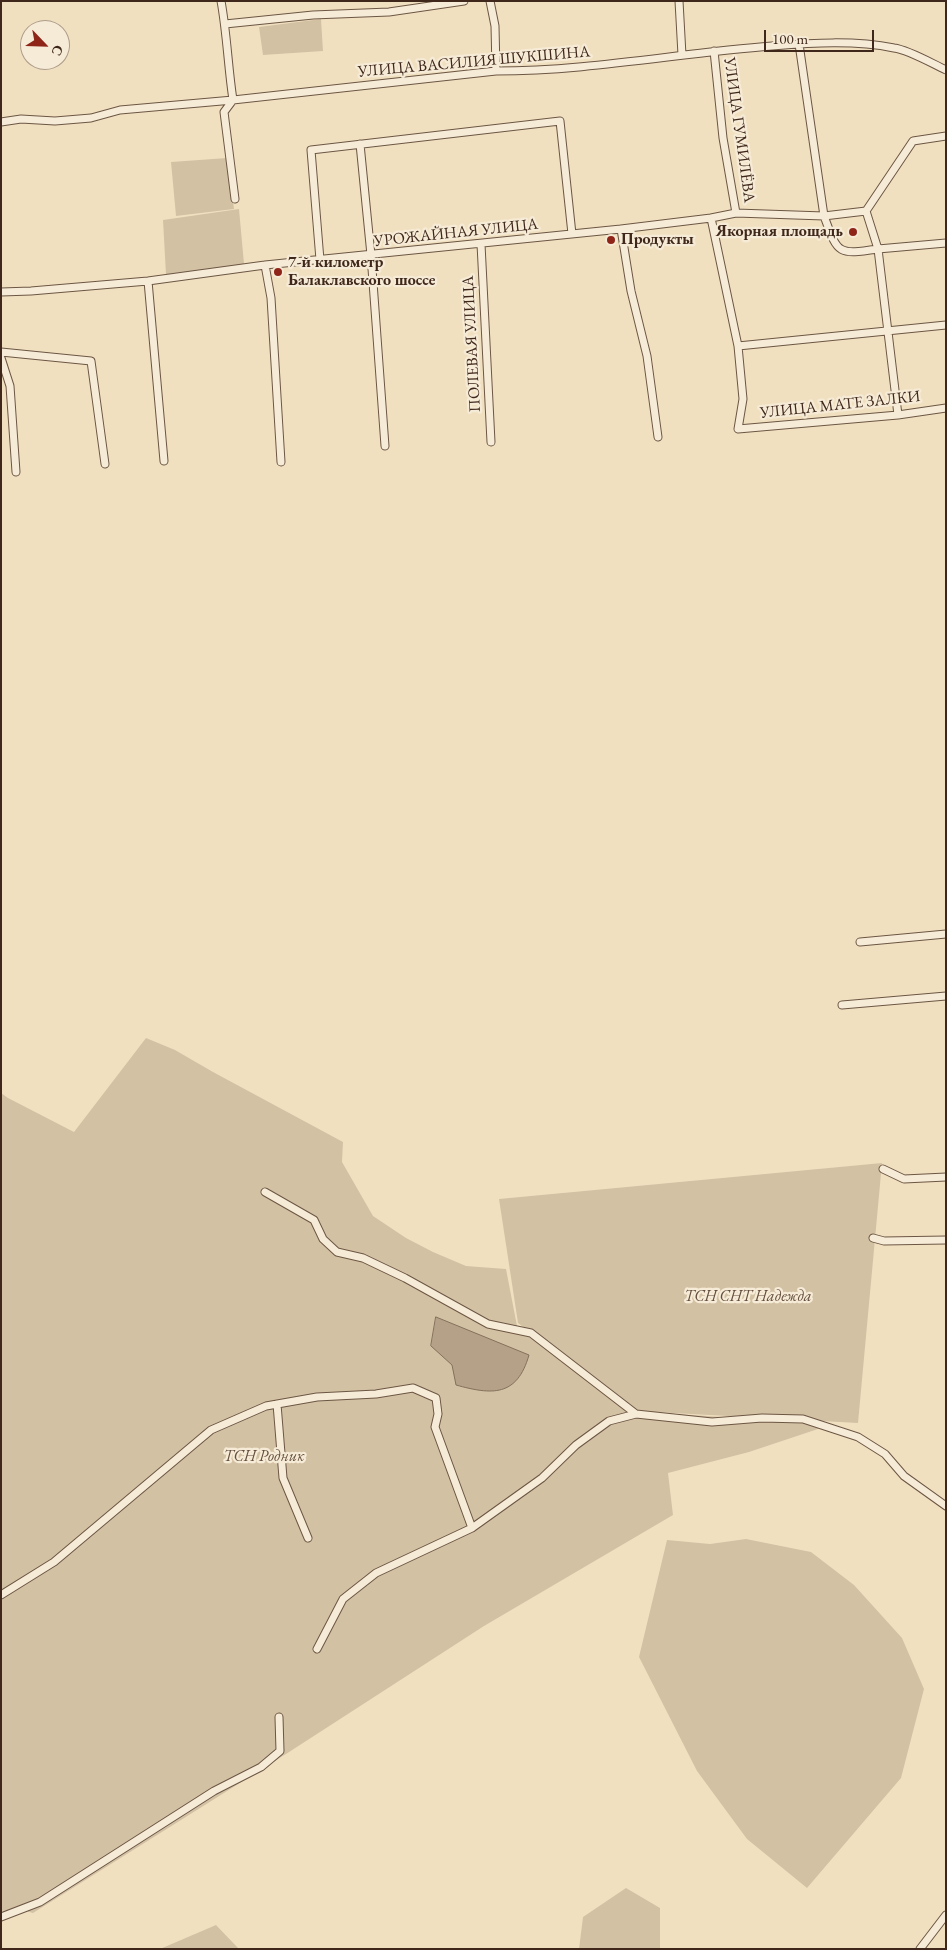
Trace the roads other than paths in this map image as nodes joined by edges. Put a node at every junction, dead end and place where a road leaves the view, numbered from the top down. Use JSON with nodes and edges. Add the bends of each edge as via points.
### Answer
{"nodes":[{"id":1,"x":222,"y":1,"type":"edge"},
{"id":2,"x":464,"y":1,"type":"edge"},
{"id":3,"x":490,"y":1,"type":"edge"},
{"id":4,"x":679,"y":1,"type":"edge"},
{"id":5,"x":225,"y":24,"type":"junction"},
{"id":6,"x":800,"y":44,"type":"junction"},
{"id":7,"x":714,"y":50,"type":"junction"},
{"id":8,"x":682,"y":55,"type":"junction"},
{"id":9,"x":946,"y":70,"type":"edge"},
{"id":10,"x":496,"y":71,"type":"junction"},
{"id":11,"x":233,"y":100,"type":"junction"},
{"id":12,"x":1,"y":122,"type":"edge"},
{"id":13,"x":946,"y":136,"type":"edge"},
{"id":14,"x":360,"y":144,"type":"junction"},
{"id":15,"x":235,"y":198,"type":"dead end"},
{"id":16,"x":866,"y":211,"type":"junction"},
{"id":17,"x":736,"y":213,"type":"junction"},
{"id":18,"x":824,"y":216,"type":"junction"},
{"id":19,"x":711,"y":218,"type":"junction"},
{"id":20,"x":621,"y":229,"type":"junction"},
{"id":21,"x":572,"y":234,"type":"junction"},
{"id":22,"x":946,"y":243,"type":"edge"},
{"id":23,"x":481,"y":244,"type":"junction"},
{"id":24,"x":878,"y":249,"type":"junction"},
{"id":25,"x":371,"y":255,"type":"junction"},
{"id":26,"x":320,"y":260,"type":"junction"},
{"id":27,"x":265,"y":265,"type":"junction"},
{"id":28,"x":148,"y":281,"type":"junction"},
{"id":29,"x":1,"y":292,"type":"edge"},
{"id":30,"x":946,"y":325,"type":"edge"},
{"id":31,"x":887,"y":331,"type":"junction"},
{"id":32,"x":738,"y":346,"type":"junction"},
{"id":33,"x":1,"y":352,"type":"edge"},
{"id":34,"x":1,"y":358,"type":"edge"},
{"id":35,"x":946,"y":408,"type":"edge"},
{"id":36,"x":898,"y":415,"type":"junction"},
{"id":37,"x":658,"y":437,"type":"dead end"},
{"id":38,"x":491,"y":442,"type":"dead end"},
{"id":39,"x":385,"y":446,"type":"dead end"},
{"id":40,"x":164,"y":460,"type":"dead end"},
{"id":41,"x":281,"y":462,"type":"dead end"},
{"id":42,"x":105,"y":464,"type":"dead end"},
{"id":43,"x":16,"y":472,"type":"dead end"},
{"id":44,"x":946,"y":934,"type":"edge"},
{"id":45,"x":860,"y":942,"type":"dead end"},
{"id":46,"x":946,"y":996,"type":"edge"},
{"id":47,"x":842,"y":1005,"type":"dead end"},
{"id":48,"x":884,"y":1169,"type":"dead end"},
{"id":49,"x":946,"y":1177,"type":"edge"},
{"id":50,"x":265,"y":1192,"type":"dead end"},
{"id":51,"x":872,"y":1238,"type":"dead end"},
{"id":52,"x":946,"y":1240,"type":"edge"},
{"id":53,"x":277,"y":1404,"type":"junction"},
{"id":54,"x":636,"y":1414,"type":"junction"},
{"id":55,"x":946,"y":1506,"type":"edge"},
{"id":56,"x":472,"y":1528,"type":"junction"},
{"id":57,"x":308,"y":1538,"type":"dead end"},
{"id":58,"x":1,"y":1595,"type":"edge"},
{"id":59,"x":317,"y":1649,"type":"dead end"},
{"id":60,"x":279,"y":1717,"type":"dead end"},
{"id":61,"x":946,"y":1915,"type":"edge"},
{"id":62,"x":1,"y":1918,"type":"edge"},
{"id":63,"x":920,"y":1949,"type":"edge"}],
"edges":[{"from":1,"to":5,"type":"street"},
{"from":2,"to":5,"type":"street","via":[[389,12],[312,15]]},
{"from":3,"to":10,"type":"street","via":[[495,26]]},
{"from":4,"to":8,"type":"street"},
{"from":5,"to":11,"type":"street"},
{"from":6,"to":7,"type":"street","name":"УЛИЦА ВАСИЛИЯ ШУКШИНА"},
{"from":6,"to":9,"type":"street","name":"УЛИЦА ВАСИЛИЯ ШУКШИНА","via":[[847,43],[895,48]]},
{"from":6,"to":18,"type":"street"},
{"from":7,"to":8,"type":"street","name":"УЛИЦА ВАСИЛИЯ ШУКШИНА"},
{"from":7,"to":17,"type":"street","name":"УЛИЦА ГУМИЛЁВА","via":[[723,138]]},
{"from":8,"to":10,"type":"street","name":"УЛИЦА ВАСИЛИЯ ШУКШИНА","via":[[532,71]]},
{"from":10,"to":11,"type":"street","name":"УЛИЦА ВАСИЛИЯ ШУКШИНА"},
{"from":11,"to":12,"type":"street","name":"УЛИЦА ВАСИЛИЯ ШУКШИНА","via":[[120,110],[91,118]]},
{"from":11,"to":15,"type":"street","via":[[224,112]]},
{"from":13,"to":16,"type":"street","via":[[913,141]]},
{"from":14,"to":21,"type":"street","via":[[560,121]]},
{"from":14,"to":25,"type":"street"},
{"from":14,"to":26,"type":"street","via":[[311,150]]},
{"from":16,"to":18,"type":"street"},
{"from":16,"to":24,"type":"street"},
{"from":17,"to":18,"type":"street","name":"УРОЖАЙНАЯ УЛИЦА"},
{"from":17,"to":19,"type":"street","name":"УРОЖАЙНАЯ УЛИЦА"},
{"from":18,"to":24,"type":"street","via":[[833,240],[845,252]]},
{"from":19,"to":20,"type":"street","name":"УРОЖАЙНАЯ УЛИЦА"},
{"from":19,"to":32,"type":"street"},
{"from":20,"to":21,"type":"street","name":"УРОЖАЙНАЯ УЛИЦА"},
{"from":20,"to":37,"type":"street","via":[[631,291],[647,356]]},
{"from":21,"to":23,"type":"street","name":"УРОЖАЙНАЯ УЛИЦА"},
{"from":22,"to":24,"type":"street"},
{"from":23,"to":25,"type":"street","name":"УРОЖАЙНАЯ УЛИЦА"},
{"from":23,"to":38,"type":"street","name":"ПОЛЕВАЯ УЛИЦА"},
{"from":24,"to":31,"type":"street"},
{"from":25,"to":26,"type":"street","name":"УРОЖАЙНАЯ УЛИЦА"},
{"from":25,"to":39,"type":"street"},
{"from":26,"to":27,"type":"street","name":"УРОЖАЙНАЯ УЛИЦА"},
{"from":27,"to":28,"type":"street","name":"УРОЖАЙНАЯ УЛИЦА"},
{"from":27,"to":41,"type":"street","via":[[271,298]]},
{"from":28,"to":29,"type":"street","name":"УРОЖАЙНАЯ УЛИЦА"},
{"from":28,"to":40,"type":"street"},
{"from":30,"to":31,"type":"street"},
{"from":31,"to":32,"type":"street"},
{"from":31,"to":36,"type":"street"},
{"from":32,"to":36,"type":"street","name":"УЛИЦА МАТЕ ЗАЛКИ","via":[[743,399],[738,429]]},
{"from":33,"to":42,"type":"street","via":[[91,361]]},
{"from":34,"to":43,"type":"street","via":[[10,386]]},
{"from":35,"to":36,"type":"street","name":"УЛИЦА МАТЕ ЗАЛКИ"},
{"from":44,"to":45,"type":"street"},
{"from":46,"to":47,"type":"street"},
{"from":48,"to":49,"type":"street","via":[[904,1179]]},
{"from":50,"to":54,"type":"street","via":[[314,1220],[323,1239],[337,1252],[363,1258],[405,1278],[488,1324],[530,1333]]},
{"from":51,"to":52,"type":"street","via":[[884,1241]]},
{"from":53,"to":56,"type":"street","via":[[413,1388],[436,1398],[438,1414],[435,1427]]},
{"from":53,"to":57,"type":"street","via":[[283,1478]]},
{"from":53,"to":58,"type":"street","via":[[211,1430],[54,1562]]},
{"from":54,"to":55,"type":"street","via":[[712,1422],[803,1418],[858,1437],[885,1454],[904,1476]]},
{"from":54,"to":56,"type":"street","via":[[609,1421],[576,1445],[542,1478]]},
{"from":56,"to":59,"type":"street","via":[[376,1573],[356,1588],[343,1599]]},
{"from":60,"to":62,"type":"street","via":[[280,1751],[261,1767],[214,1791],[40,1902]]},
{"from":61,"to":63,"type":"street"}]}
